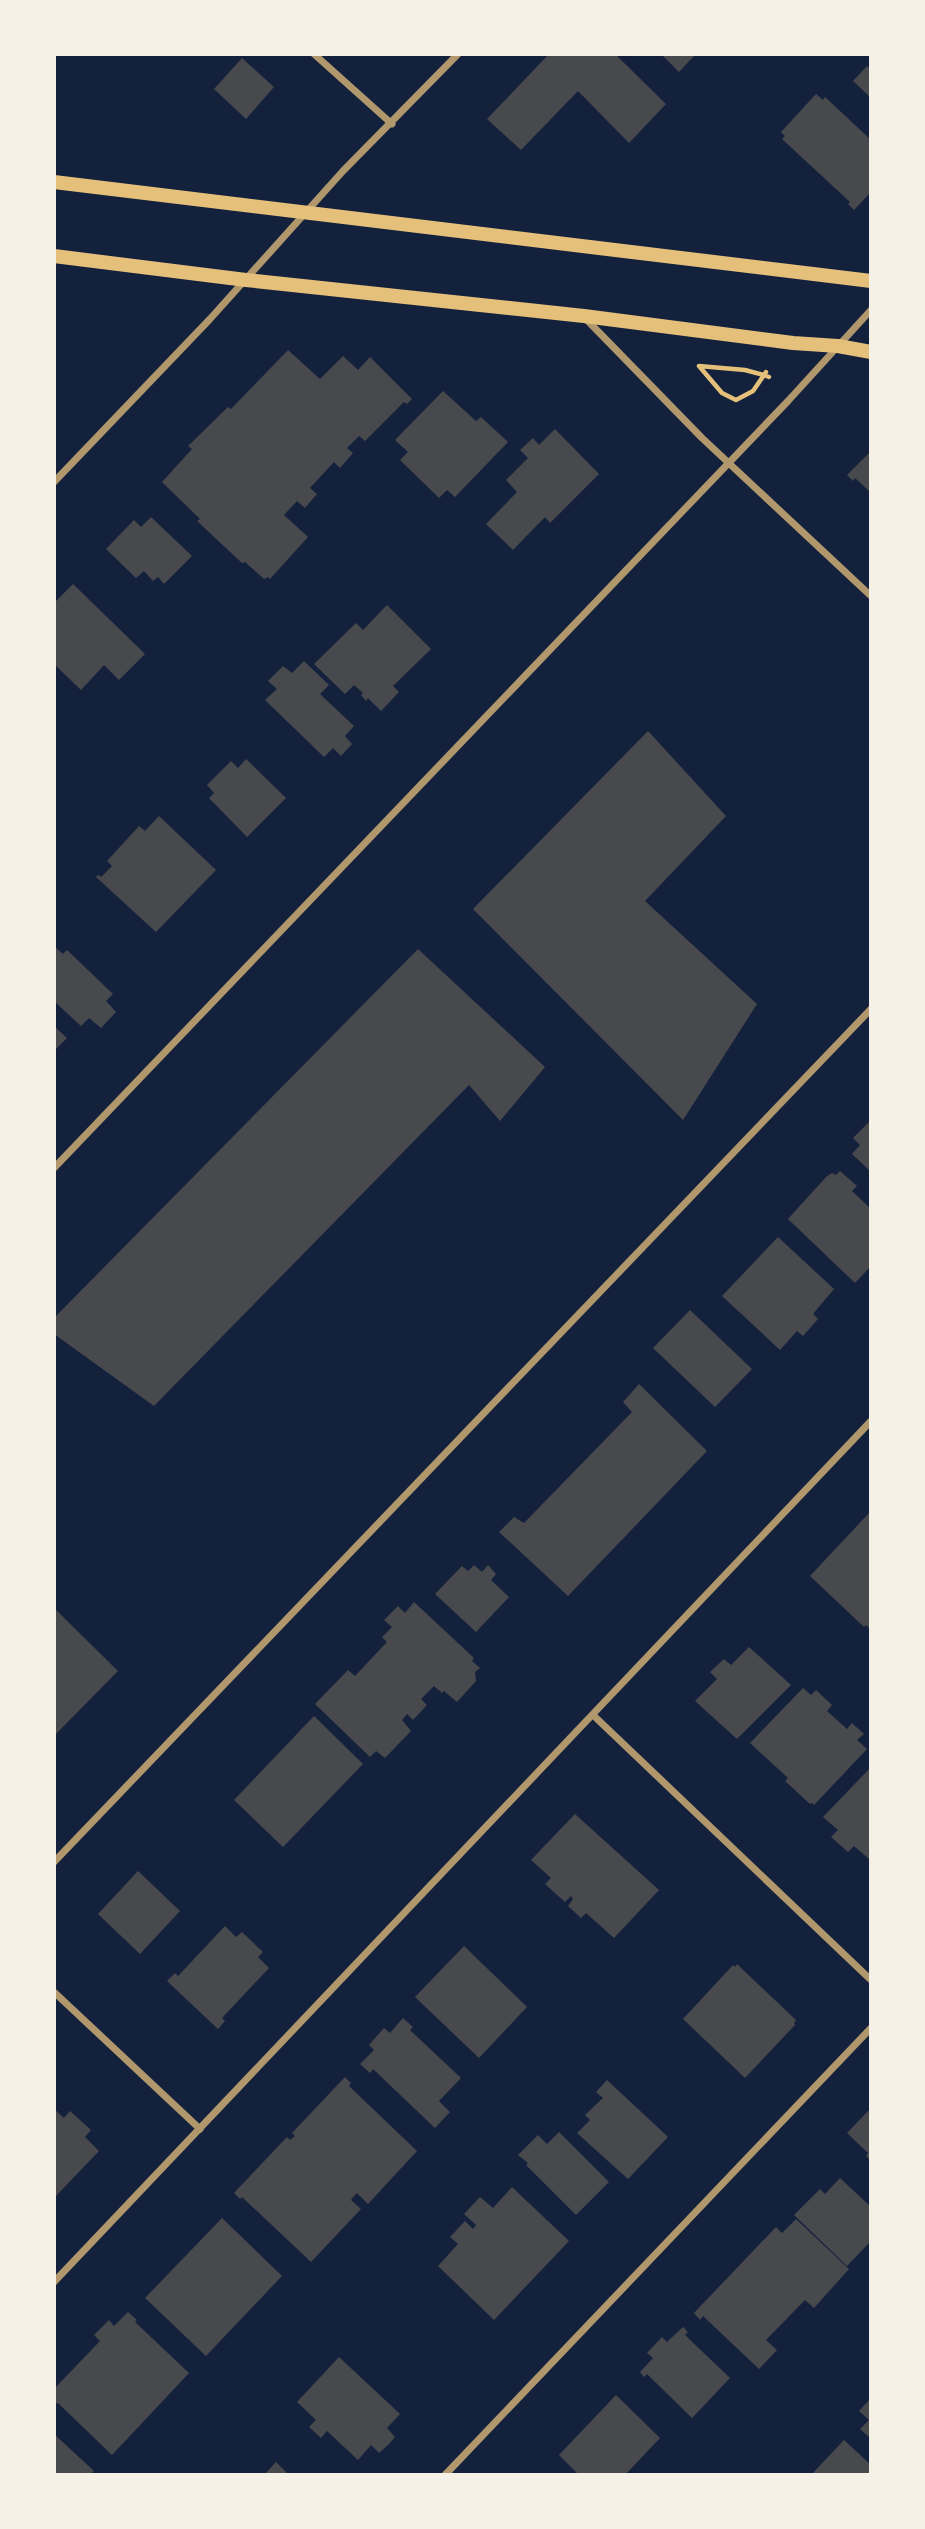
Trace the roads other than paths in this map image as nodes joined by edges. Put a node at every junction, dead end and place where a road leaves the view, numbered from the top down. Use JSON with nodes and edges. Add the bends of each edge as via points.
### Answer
{"nodes":[{"id":1,"x":314,"y":54,"type":"edge"},
{"id":2,"x":458,"y":54,"type":"edge"},
{"id":3,"x":392,"y":124,"type":"junction"},
{"id":4,"x":54,"y":182,"type":"edge"},
{"id":5,"x":306,"y":211,"type":"junction"},
{"id":6,"x":54,"y":256,"type":"edge"},
{"id":7,"x":246,"y":280,"type":"junction"},
{"id":8,"x":871,"y":281,"type":"edge"},
{"id":9,"x":871,"y":310,"type":"edge"},
{"id":10,"x":584,"y":316,"type":"junction"},
{"id":11,"x":838,"y":346,"type":"junction"},
{"id":12,"x":871,"y":352,"type":"edge"},
{"id":13,"x":728,"y":463,"type":"junction"},
{"id":14,"x":54,"y":482,"type":"edge"},
{"id":15,"x":871,"y":596,"type":"edge"},
{"id":16,"x":871,"y":1009,"type":"edge"},
{"id":17,"x":54,"y":1168,"type":"edge"},
{"id":18,"x":871,"y":1422,"type":"edge"},
{"id":19,"x":593,"y":1715,"type":"junction"},
{"id":20,"x":54,"y":1862,"type":"edge"},
{"id":21,"x":871,"y":1980,"type":"edge"},
{"id":22,"x":54,"y":1992,"type":"edge"},
{"id":23,"x":871,"y":2028,"type":"edge"},
{"id":24,"x":200,"y":2129,"type":"junction"},
{"id":25,"x":54,"y":2282,"type":"edge"},
{"id":26,"x":445,"y":2475,"type":"edge"}],
"edges":[{"from":1,"to":3,"type":"street"},
{"from":2,"to":3,"type":"street"},
{"from":3,"to":5,"type":"street"},
{"from":4,"to":5,"type":"main road"},
{"from":5,"to":7,"type":"street"},
{"from":5,"to":8,"type":"main road"},
{"from":6,"to":7,"type":"main road"},
{"from":7,"to":10,"type":"main road"},
{"from":7,"to":14,"type":"street"},
{"from":9,"to":11,"type":"street"},
{"from":10,"to":11,"type":"main road"},
{"from":10,"to":13,"type":"street"},
{"from":11,"to":12,"type":"main road"},
{"from":11,"to":13,"type":"street"},
{"from":13,"to":15,"type":"street"},
{"from":13,"to":17,"type":"street"},
{"from":16,"to":20,"type":"street"},
{"from":18,"to":19,"type":"street"},
{"from":19,"to":21,"type":"street"},
{"from":19,"to":24,"type":"street"},
{"from":22,"to":24,"type":"street"},
{"from":23,"to":26,"type":"street"},
{"from":24,"to":25,"type":"street"}]}
